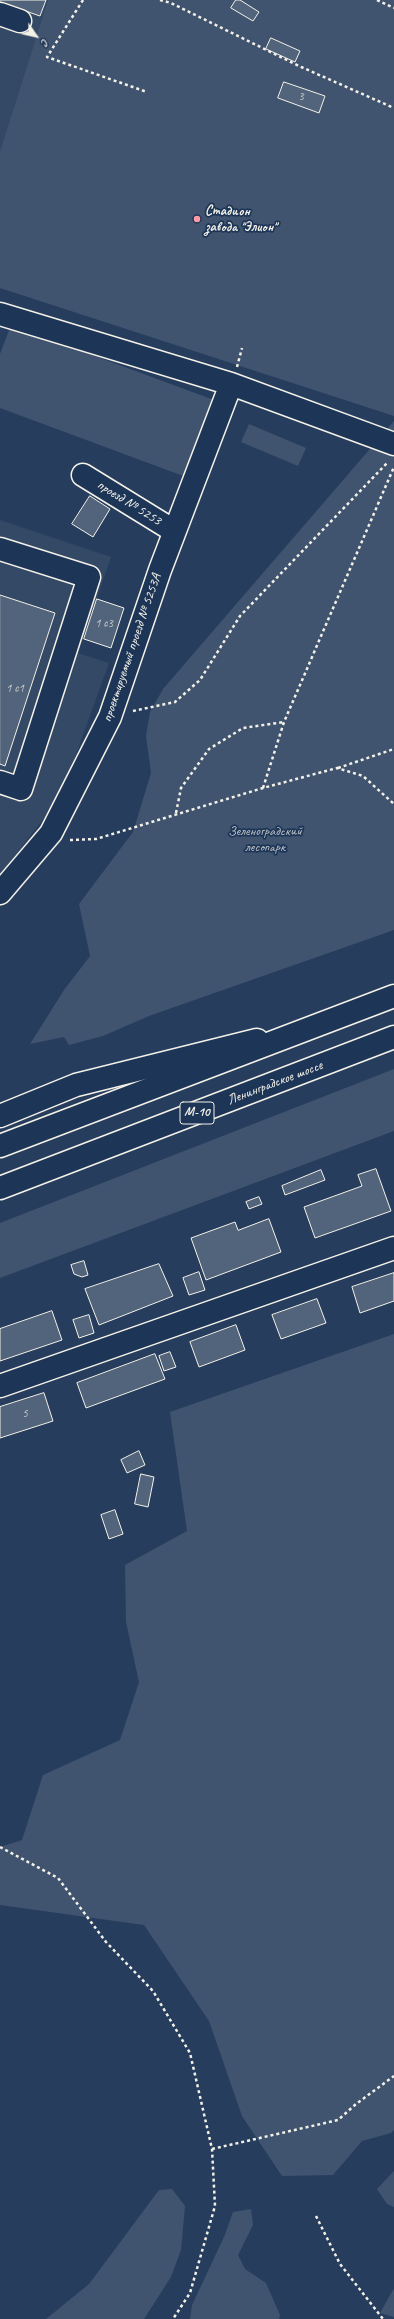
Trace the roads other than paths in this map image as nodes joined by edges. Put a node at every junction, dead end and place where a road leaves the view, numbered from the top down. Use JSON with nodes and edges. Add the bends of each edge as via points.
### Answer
{"nodes":[{"id":1,"x":0,"y":314,"type":"edge"},
{"id":2,"x":231,"y":384,"type":"junction"},
{"id":3,"x":394,"y":444,"type":"edge"},
{"id":4,"x":83,"y":475,"type":"dead end"},
{"id":5,"x":174,"y":531,"type":"junction"},
{"id":6,"x":0,"y":549,"type":"edge"},
{"id":7,"x":0,"y":782,"type":"edge"},
{"id":8,"x":0,"y":893,"type":"edge"},
{"id":9,"x":394,"y":996,"type":"edge"},
{"id":10,"x":314,"y":1026,"type":"junction"},
{"id":11,"x":394,"y":1037,"type":"edge"},
{"id":12,"x":0,"y":1116,"type":"edge"},
{"id":13,"x":0,"y":1146,"type":"edge"},
{"id":14,"x":0,"y":1188,"type":"edge"},
{"id":15,"x":394,"y":1248,"type":"edge"},
{"id":16,"x":0,"y":1386,"type":"edge"}],
"edges":[{"from":1,"to":2,"type":"main road"},
{"from":2,"to":3,"type":"main road"},
{"from":2,"to":5,"type":"main road","name":"проектируемый проезд № 5253А"},
{"from":4,"to":5,"type":"main road","name":"проезд № 5253"},
{"from":5,"to":8,"type":"main road","name":"проектируемый проезд № 5253А","via":[[110,716],[51,833]]},
{"from":6,"to":7,"type":"main road","via":[[89,577],[21,789]]},
{"from":9,"to":10,"type":"main road"},
{"from":10,"to":12,"type":"main road","via":[[76,1085]]},
{"from":10,"to":13,"type":"main road"},
{"from":11,"to":14,"type":"main road","name":"Ленинградское шоссе","number":"М-10"},
{"from":15,"to":16,"type":"main road"}]}
